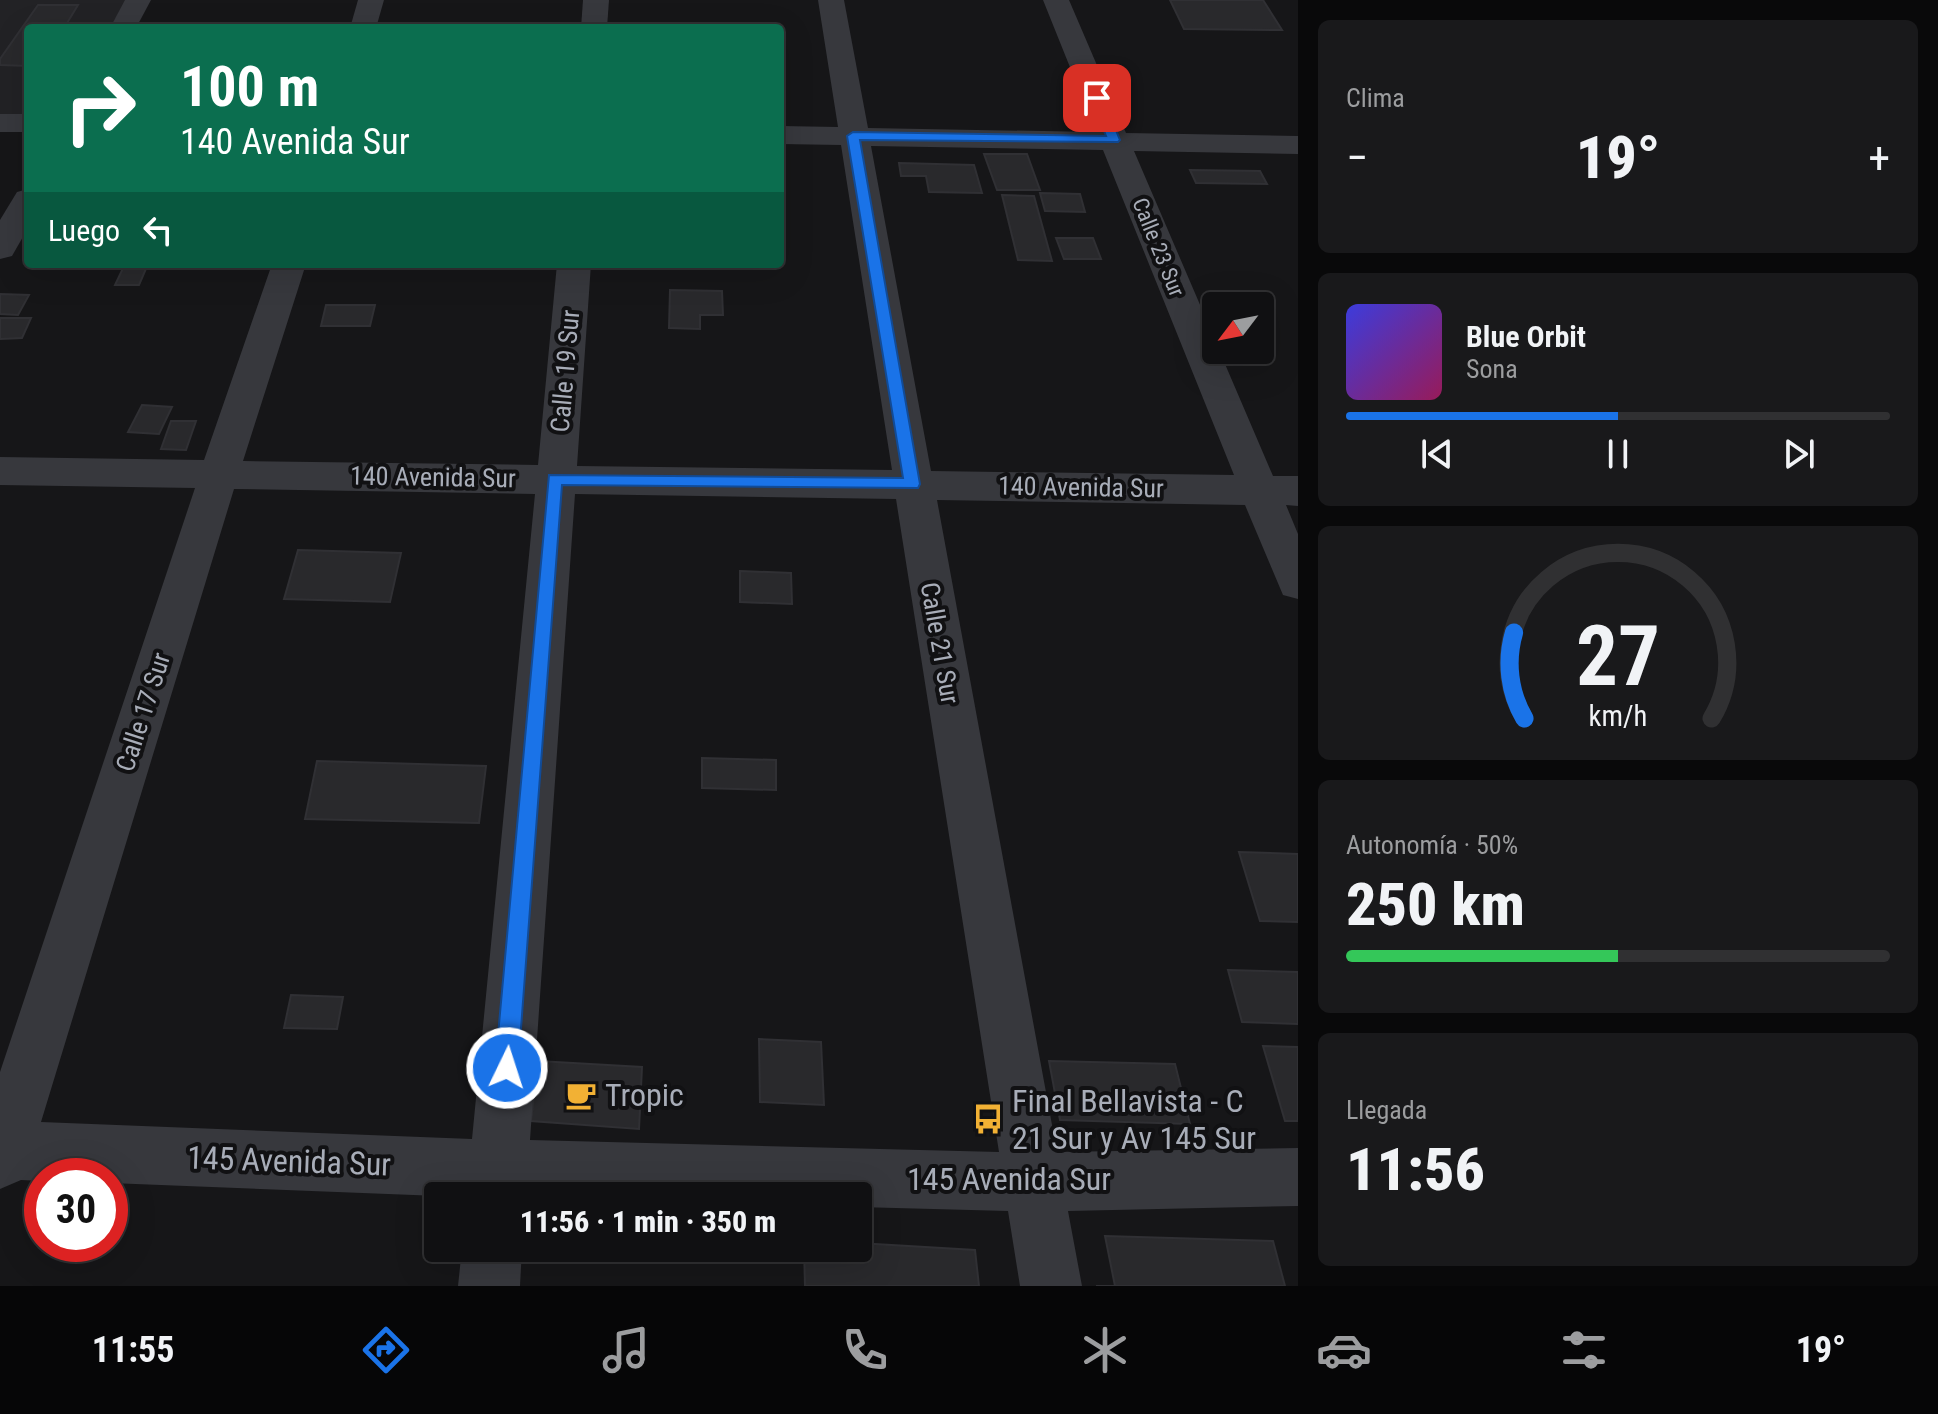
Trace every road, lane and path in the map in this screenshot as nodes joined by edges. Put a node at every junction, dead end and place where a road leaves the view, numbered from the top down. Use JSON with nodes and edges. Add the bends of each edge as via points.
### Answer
{"nodes":[{"id":1,"x":138,"y":0,"type":"edge"},
{"id":2,"x":371,"y":0,"type":"edge"},
{"id":3,"x":596,"y":0,"type":"edge"},
{"id":4,"x":831,"y":0,"type":"edge"},
{"id":5,"x":1056,"y":0,"type":"edge"},
{"id":6,"x":125,"y":24,"type":"edge"},
{"id":7,"x":364,"y":24,"type":"edge"},
{"id":8,"x":594,"y":24,"type":"edge"},
{"id":9,"x":0,"y":123,"type":"edge"},
{"id":10,"x":24,"y":123,"type":"edge"},
{"id":11,"x":784,"y":135,"type":"edge"},
{"id":12,"x":853,"y":136,"type":"junction"},
{"id":13,"x":1114,"y":140,"type":"junction"},
{"id":14,"x":1298,"y":145,"type":"edge"},
{"id":15,"x":24,"y":206,"type":"edge"},
{"id":16,"x":0,"y":249,"type":"edge"},
{"id":17,"x":288,"y":268,"type":"edge"},
{"id":18,"x":574,"y":268,"type":"edge"},
{"id":19,"x":0,"y":471,"type":"edge"},
{"id":20,"x":219,"y":474,"type":"junction"},
{"id":21,"x":555,"y":479,"type":"junction"},
{"id":22,"x":912,"y":484,"type":"junction"},
{"id":23,"x":1280,"y":491,"type":"edge"},
{"id":24,"x":1298,"y":583,"type":"edge"},
{"id":25,"x":1,"y":1154,"type":"edge"},
{"id":26,"x":1298,"y":1177,"type":"edge"},
{"id":27,"x":480,"y":1182,"type":"edge"},
{"id":28,"x":497,"y":1182,"type":"edge"},
{"id":29,"x":872,"y":1182,"type":"edge"},
{"id":30,"x":1034,"y":1182,"type":"junction"},
{"id":31,"x":491,"y":1262,"type":"edge"},
{"id":32,"x":489,"y":1286,"type":"edge"},
{"id":33,"x":1051,"y":1286,"type":"edge"}],
"edges":[{"from":1,"to":6,"type":"street"},
{"from":2,"to":7,"type":"street"},
{"from":3,"to":8,"type":"street"},
{"from":4,"to":12,"type":"street","name":"Calle 21 Sur"},
{"from":5,"to":13,"type":"street","name":"Calle 23 Sur"},
{"from":9,"to":10,"type":"street"},
{"from":11,"to":12,"type":"street"},
{"from":12,"to":13,"type":"street"},
{"from":12,"to":22,"type":"street","name":"Calle 21 Sur"},
{"from":13,"to":14,"type":"street"},
{"from":13,"to":23,"type":"street","name":"Calle 23 Sur"},
{"from":15,"to":16,"type":"street"},
{"from":17,"to":20,"type":"street","name":"Calle 17 Sur"},
{"from":18,"to":21,"type":"street","name":"Calle 19 Sur"},
{"from":19,"to":20,"type":"street","name":"140 Avenida Sur"},
{"from":20,"to":21,"type":"street","name":"140 Avenida Sur"},
{"from":20,"to":25,"type":"street","name":"Calle 17 Sur"},
{"from":21,"to":22,"type":"street","name":"140 Avenida Sur"},
{"from":21,"to":28,"type":"street","name":"Calle 19 Sur"},
{"from":22,"to":23,"type":"street","name":"140 Avenida Sur"},
{"from":22,"to":30,"type":"street","name":"Calle 21 Sur"},
{"from":23,"to":24,"type":"street","name":"Calle 23 Sur"},
{"from":25,"to":27,"type":"street","name":"145 Avenida Sur"},
{"from":26,"to":30,"type":"street","name":"145 Avenida Sur"},
{"from":29,"to":30,"type":"street","name":"145 Avenida Sur"},
{"from":30,"to":33,"type":"street","name":"Calle 21 Sur"},
{"from":31,"to":32,"type":"street"}]}
